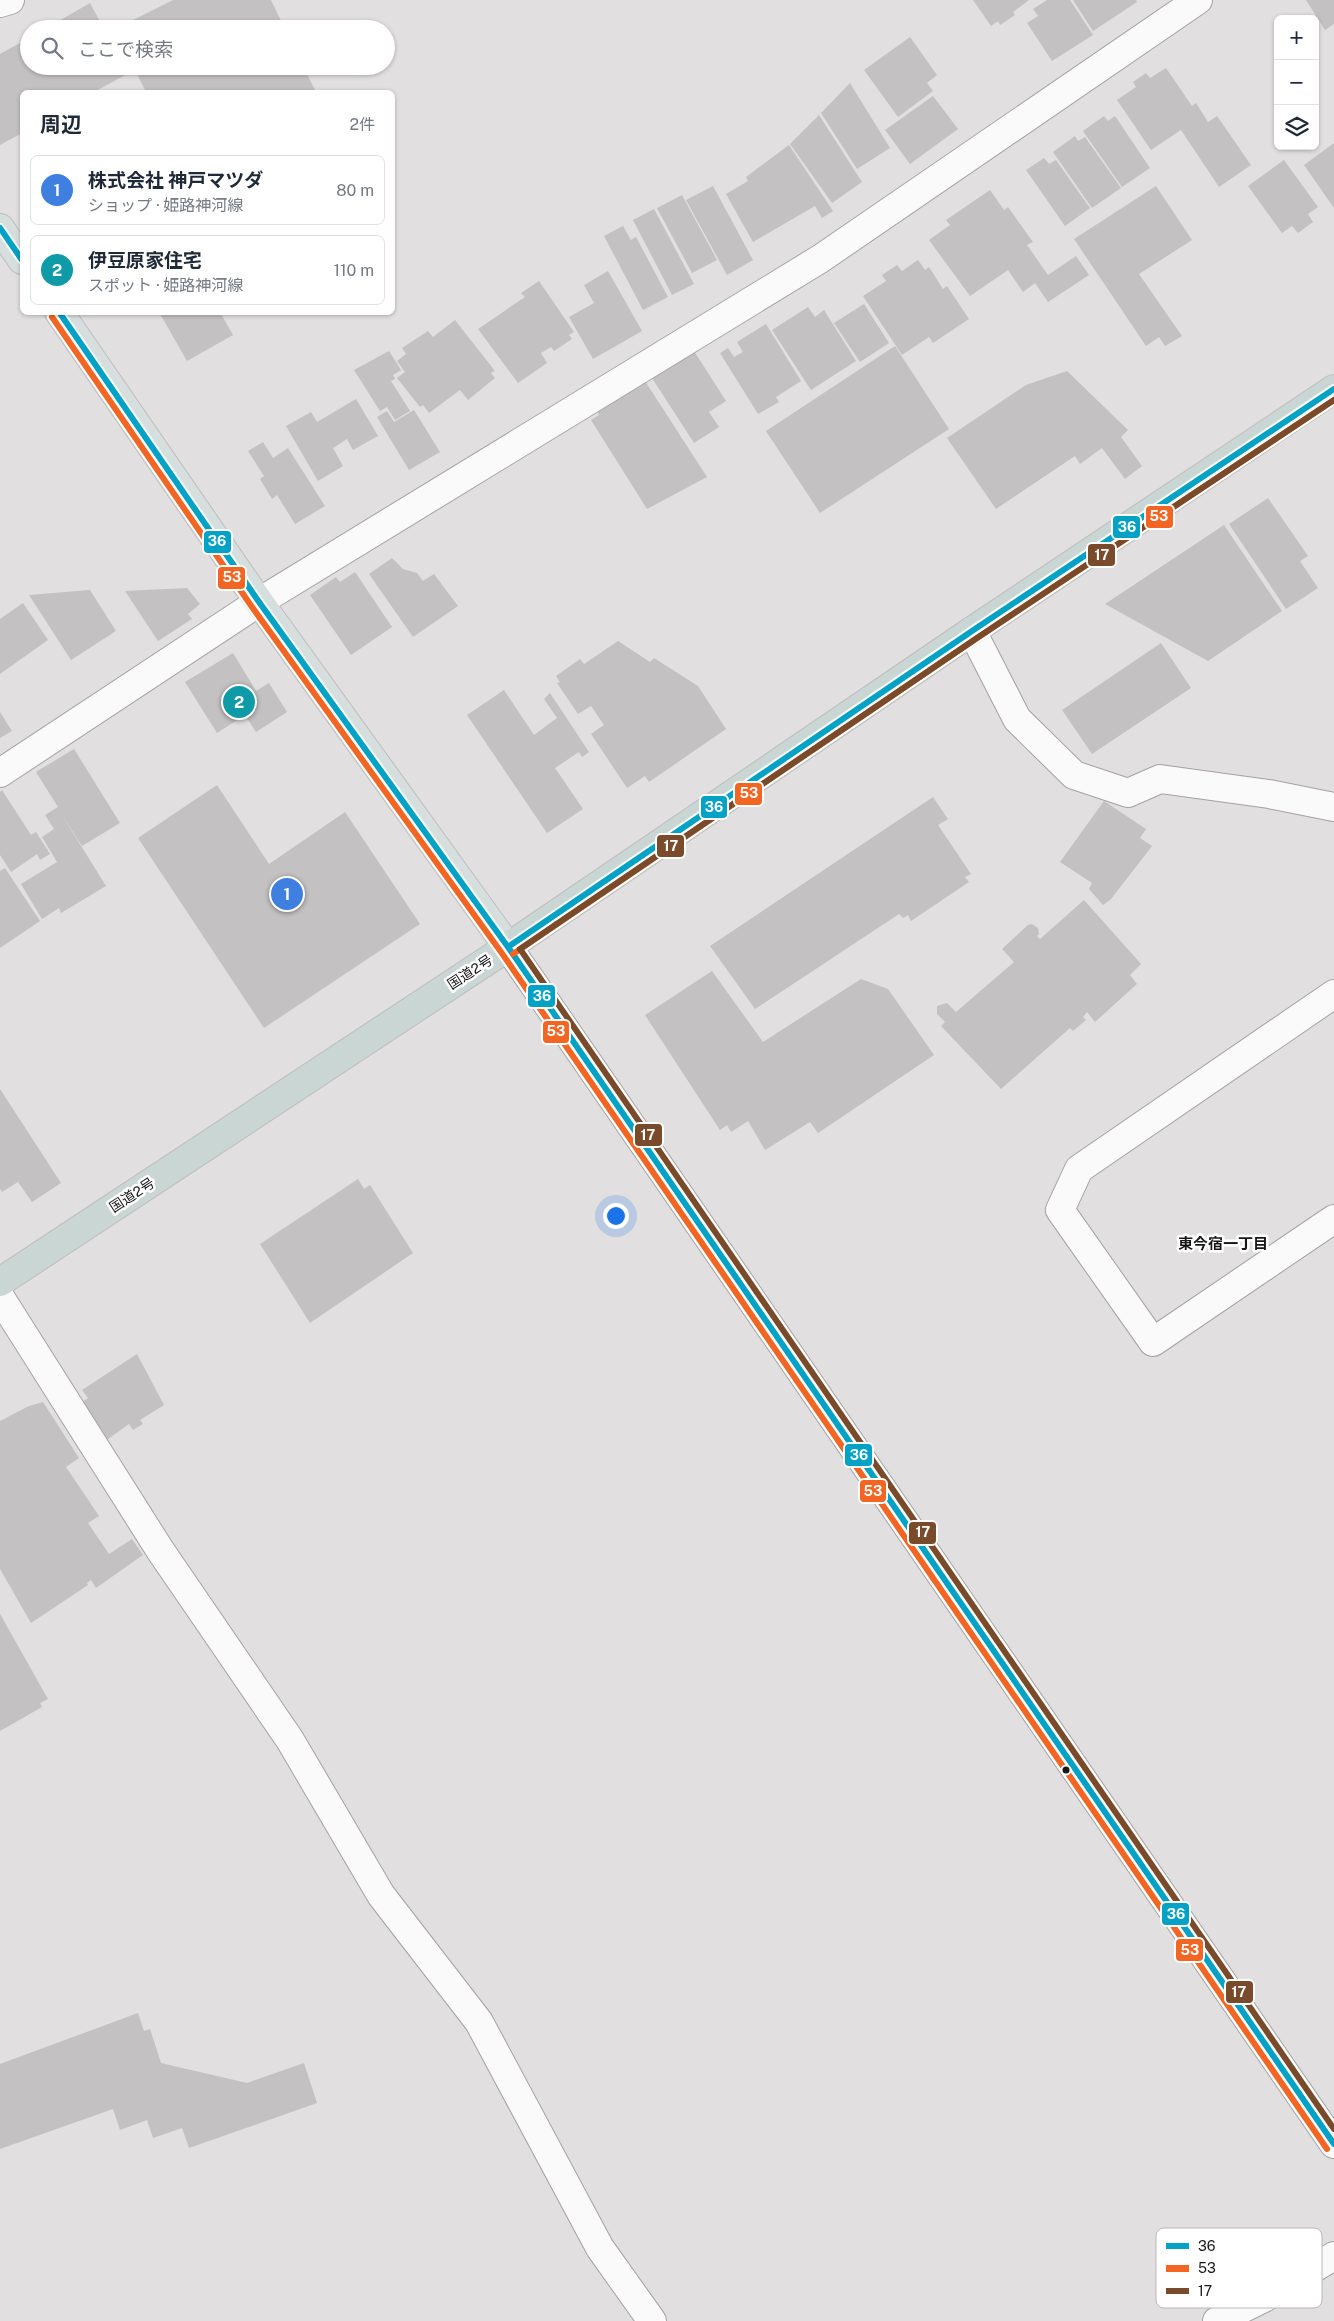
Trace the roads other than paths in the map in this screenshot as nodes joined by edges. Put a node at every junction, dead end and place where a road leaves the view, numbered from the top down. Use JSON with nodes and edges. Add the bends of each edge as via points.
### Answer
{"nodes":[{"id":1,"x":10,"y":0,"type":"edge"},
{"id":2,"x":1198,"y":0,"type":"edge"},
{"id":3,"x":0,"y":3,"type":"edge"},
{"id":4,"x":0,"y":228,"type":"edge"},
{"id":5,"x":20,"y":257,"type":"edge"},
{"id":6,"x":61,"y":315,"type":"edge"},
{"id":7,"x":1334,"y":389,"type":"edge"},
{"id":8,"x":259,"y":602,"type":"junction"},
{"id":9,"x":972,"y":631,"type":"junction"},
{"id":10,"x":0,"y":772,"type":"edge"},
{"id":11,"x":1334,"y":807,"type":"edge"},
{"id":12,"x":508,"y":947,"type":"junction"},
{"id":13,"x":1334,"y":994,"type":"edge"},
{"id":14,"x":1334,"y":1219,"type":"edge"},
{"id":15,"x":0,"y":1282,"type":"edge"},
{"id":16,"x":0,"y":1297,"type":"edge"},
{"id":17,"x":1334,"y":2144,"type":"edge"},
{"id":18,"x":1334,"y":2256,"type":"edge"},
{"id":19,"x":1322,"y":2263,"type":"edge"},
{"id":20,"x":1244,"y":2308,"type":"edge"},
{"id":21,"x":652,"y":2321,"type":"edge"},
{"id":22,"x":1217,"y":2321,"type":"edge"}],
"edges":[{"from":1,"to":3,"type":"street"},
{"from":2,"to":8,"type":"street","via":[[820,258]]},
{"from":4,"to":5,"type":"main road"},
{"from":6,"to":8,"type":"main road"},
{"from":7,"to":9,"type":"highway","name":"国道2号"},
{"from":8,"to":10,"type":"street"},
{"from":8,"to":12,"type":"main road"},
{"from":9,"to":11,"type":"street","via":[[1017,719],[1074,775],[1128,793],[1160,779],[1269,794]]},
{"from":9,"to":12,"type":"highway","name":"国道2号"},
{"from":12,"to":15,"type":"highway","name":"国道2号"},
{"from":12,"to":17,"type":"street"},
{"from":13,"to":14,"type":"street","via":[[1079,1169],[1060,1210],[1154,1342]]},
{"from":16,"to":21,"type":"street","via":[[160,1550],[290,1740],[381,1895],[478,2022],[600,2248]]},
{"from":18,"to":19,"type":"street"},
{"from":20,"to":22,"type":"street"}]}
